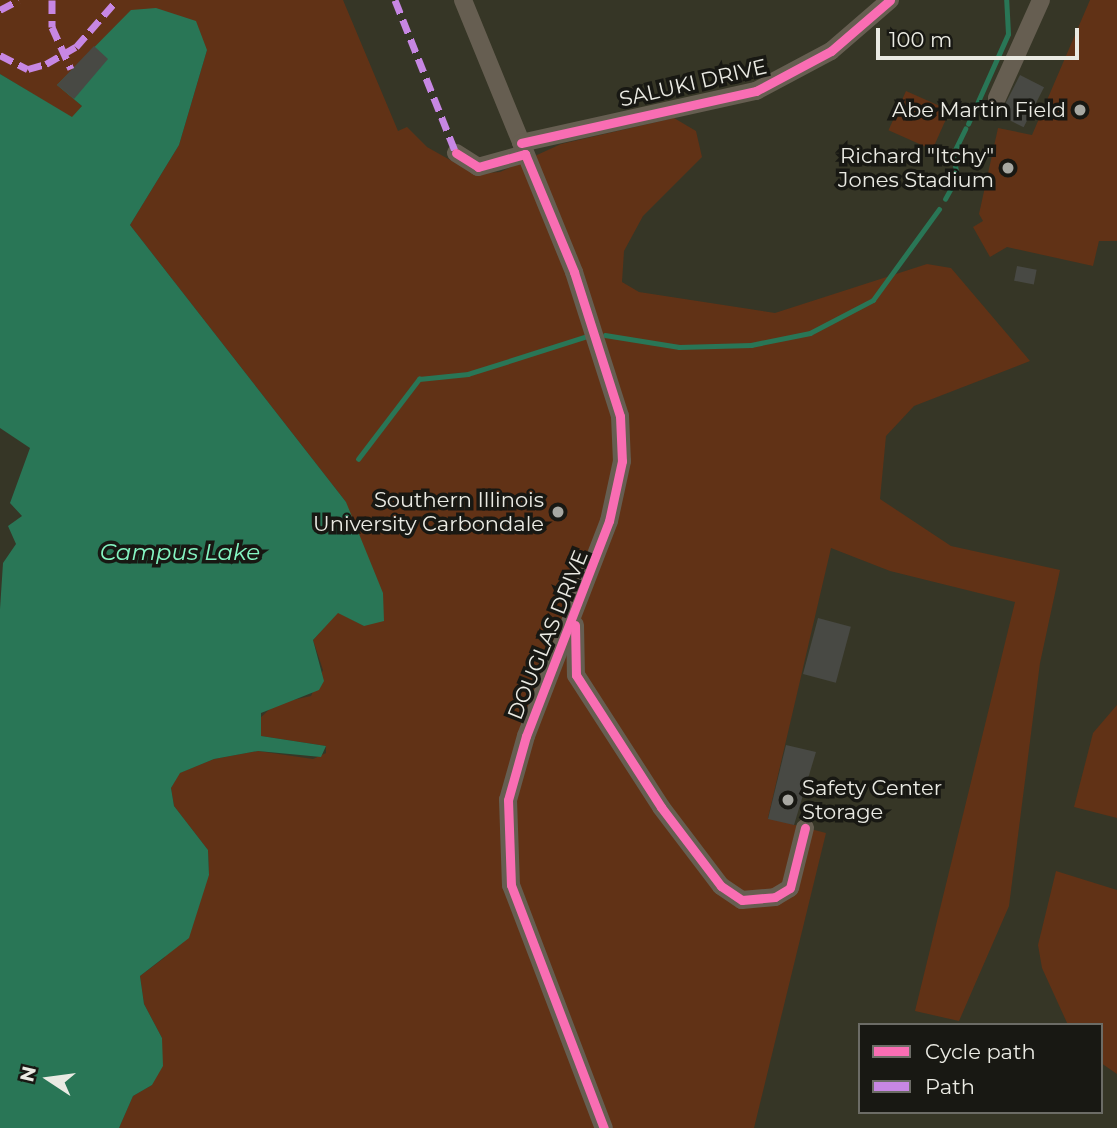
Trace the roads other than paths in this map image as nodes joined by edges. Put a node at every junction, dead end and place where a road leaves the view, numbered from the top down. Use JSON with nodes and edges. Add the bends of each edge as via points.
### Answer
{"nodes":[{"id":1,"x":463,"y":0,"type":"edge"},
{"id":2,"x":890,"y":0,"type":"edge"},
{"id":3,"x":1041,"y":0,"type":"edge"},
{"id":4,"x":997,"y":98,"type":"dead end"},
{"id":5,"x":523,"y":149,"type":"junction"},
{"id":6,"x":456,"y":153,"type":"dead end"},
{"id":7,"x":575,"y":624,"type":"junction"},
{"id":8,"x":806,"y":828,"type":"dead end"},
{"id":9,"x":604,"y":1128,"type":"edge"}],
"edges":[{"from":1,"to":5,"type":"street","name":"DOUGLAS DRIVE"},
{"from":2,"to":5,"type":"street","name":"SALUKI DRIVE","via":[[831,51],[756,91]]},
{"from":3,"to":4,"type":"street"},
{"from":5,"to":6,"type":"street","name":"SALUKI DRIVE","via":[[478,167]]},
{"from":5,"to":7,"type":"street","name":"DOUGLAS DRIVE","via":[[574,272],[620,416],[617,492]]},
{"from":7,"to":8,"type":"street","via":[[576,675],[721,886],[742,900],[775,897],[790,888]]},
{"from":7,"to":9,"type":"street","name":"DOUGLAS DRIVE","via":[[526,736],[508,800],[508,866]]}]}
